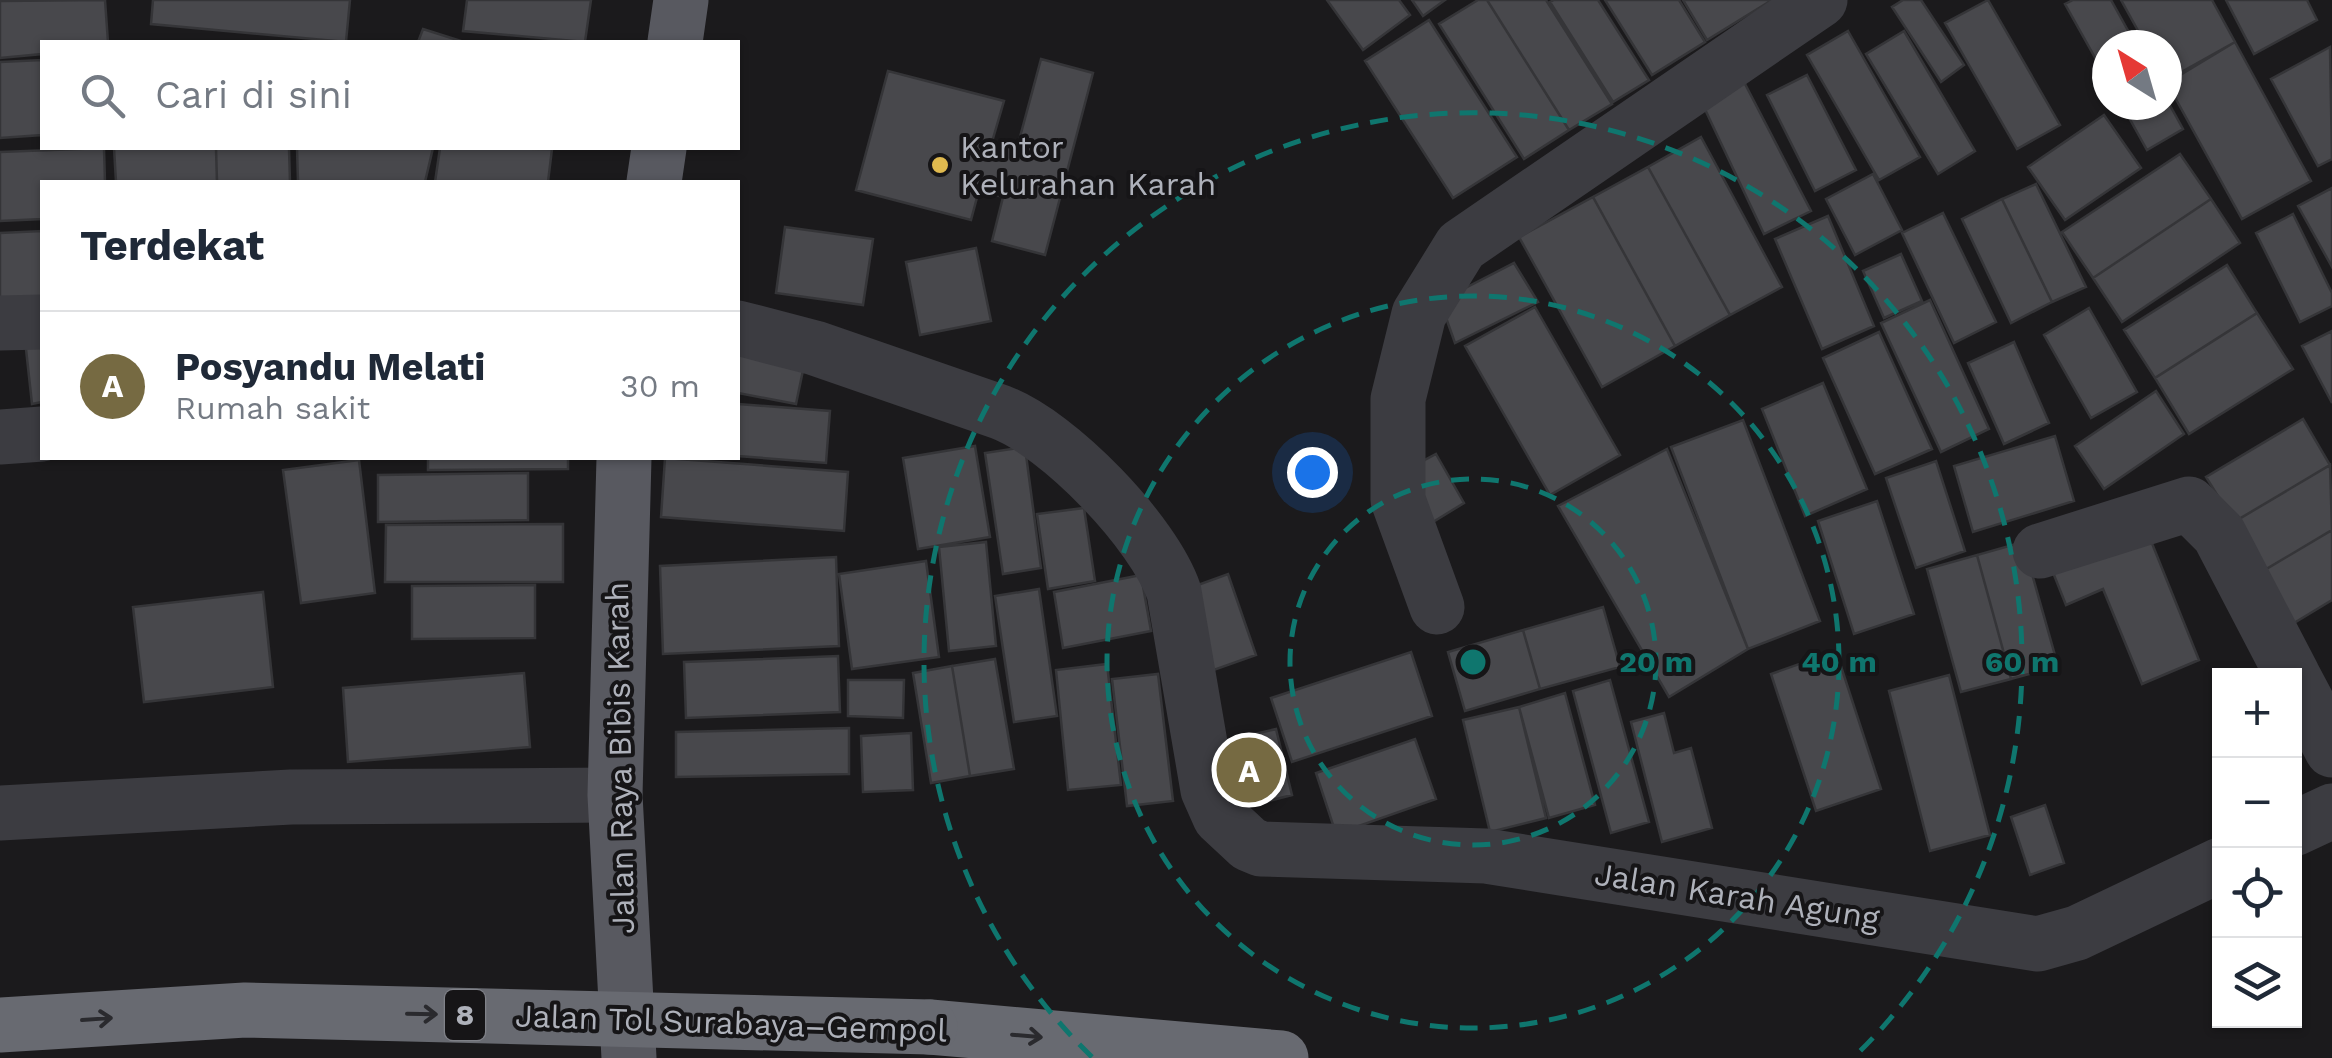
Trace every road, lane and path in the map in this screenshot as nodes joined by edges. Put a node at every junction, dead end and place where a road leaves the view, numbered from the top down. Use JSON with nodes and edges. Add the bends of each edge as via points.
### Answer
{"nodes":[{"id":1,"x":682,"y":0,"type":"edge"},
{"id":2,"x":1820,"y":0,"type":"edge"},
{"id":3,"x":675,"y":40,"type":"edge"},
{"id":4,"x":660,"y":150,"type":"edge"},
{"id":5,"x":654,"y":180,"type":"edge"},
{"id":6,"x":40,"y":322,"type":"edge"},
{"id":7,"x":0,"y":323,"type":"edge"},
{"id":8,"x":740,"y":329,"type":"edge"},
{"id":9,"x":40,"y":434,"type":"edge"},
{"id":10,"x":0,"y":438,"type":"edge"},
{"id":11,"x":624,"y":460,"type":"edge"},
{"id":12,"x":2040,"y":550,"type":"dead end"},
{"id":13,"x":1437,"y":607,"type":"dead end"},
{"id":14,"x":2289,"y":668,"type":"edge"},
{"id":15,"x":2302,"y":692,"type":"edge"},
{"id":16,"x":2332,"y":750,"type":"edge"},
{"id":17,"x":615,"y":796,"type":"junction"},
{"id":18,"x":0,"y":812,"type":"edge"},
{"id":19,"x":2332,"y":812,"type":"edge"},
{"id":20,"x":2302,"y":826,"type":"edge"},
{"id":21,"x":2212,"y":869,"type":"edge"},
{"id":22,"x":0,"y":1025,"type":"edge"},
{"id":23,"x":629,"y":1058,"type":"edge"},
{"id":24,"x":1281,"y":1058,"type":"edge"}],
"edges":[{"from":1,"to":3,"type":"main road"},
{"from":2,"to":13,"type":"street","via":[[1461,246],[1419,314],[1398,399],[1398,500]]},
{"from":4,"to":5,"type":"main road"},
{"from":6,"to":7,"type":"street"},
{"from":8,"to":21,"type":"street","name":"Jalan Karah Agung","via":[[1018,418],[1061,450],[1136,528],[1166,570],[1203,771],[1220,818],[1261,848],[1486,856],[2038,944],[2077,934]]},
{"from":9,"to":10,"type":"street"},
{"from":11,"to":17,"type":"main road","name":"Jalan Raya Bibis Karah"},
{"from":12,"to":14,"type":"street","via":[[2176,505],[2195,508],[2219,534]]},
{"from":15,"to":16,"type":"street"},
{"from":17,"to":18,"type":"street","via":[[291,796]]},
{"from":17,"to":23,"type":"main road","name":"Jalan Raya Bibis Karah"},
{"from":19,"to":20,"type":"street"},
{"from":22,"to":24,"type":"highway","name":"Jalan Tol Surabaya–Gempol","number":"8","one_way":true,"bridge":true,"via":[[245,1010],[930,1027]]}]}
